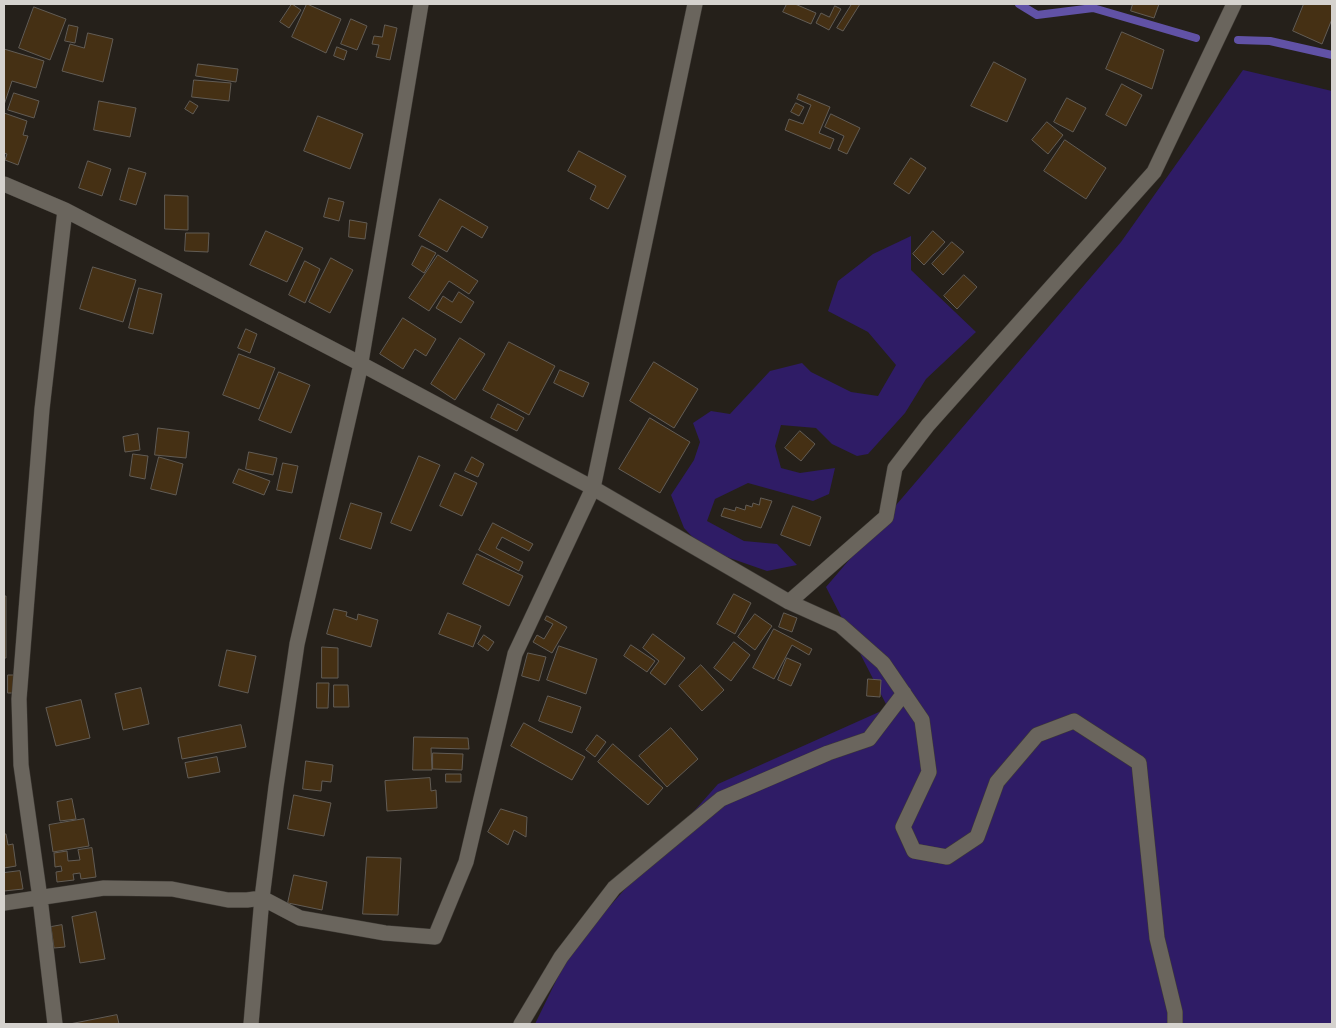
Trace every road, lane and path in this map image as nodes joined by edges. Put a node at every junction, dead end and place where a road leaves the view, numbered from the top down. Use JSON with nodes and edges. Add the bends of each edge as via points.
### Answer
{"nodes":[{"id":1,"x":421,"y":4,"type":"edge"},
{"id":2,"x":695,"y":4,"type":"edge"},
{"id":3,"x":1234,"y":4,"type":"edge"},
{"id":4,"x":4,"y":184,"type":"edge"},
{"id":5,"x":65,"y":210,"type":"junction"},
{"id":6,"x":360,"y":366,"type":"junction"},
{"id":7,"x":594,"y":488,"type":"junction"},
{"id":8,"x":789,"y":602,"type":"junction"},
{"id":9,"x":904,"y":693,"type":"junction"},
{"id":10,"x":40,"y":898,"type":"junction"},
{"id":11,"x":262,"y":898,"type":"junction"},
{"id":12,"x":4,"y":903,"type":"edge"},
{"id":13,"x":55,"y":1024,"type":"edge"},
{"id":14,"x":252,"y":1024,"type":"edge"},
{"id":15,"x":521,"y":1024,"type":"edge"},
{"id":16,"x":1175,"y":1024,"type":"edge"}],
"edges":[{"from":1,"to":6,"type":"street"},
{"from":2,"to":7,"type":"street"},
{"from":3,"to":8,"type":"street","via":[[1154,172],[928,425],[895,468],[886,517]]},
{"from":4,"to":5,"type":"street"},
{"from":5,"to":6,"type":"street"},
{"from":5,"to":10,"type":"street","via":[[42,409],[19,699],[21,765]]},
{"from":6,"to":7,"type":"street"},
{"from":6,"to":11,"type":"street","via":[[297,644]]},
{"from":7,"to":8,"type":"street"},
{"from":7,"to":11,"type":"street","via":[[515,654],[466,862],[435,937],[300,918]]},
{"from":8,"to":9,"type":"street","via":[[840,624],[883,662]]},
{"from":9,"to":15,"type":"street","via":[[869,739],[721,799],[614,888],[561,957]]},
{"from":9,"to":16,"type":"street","via":[[922,720],[929,772],[903,827],[914,851],[947,857],[977,837],[997,782],[1037,734],[1074,721],[1139,763],[1157,938]]},
{"from":10,"to":11,"type":"street","via":[[104,888],[172,889],[228,900]]},
{"from":10,"to":12,"type":"street"},
{"from":10,"to":13,"type":"street"},
{"from":11,"to":14,"type":"street"}]}
